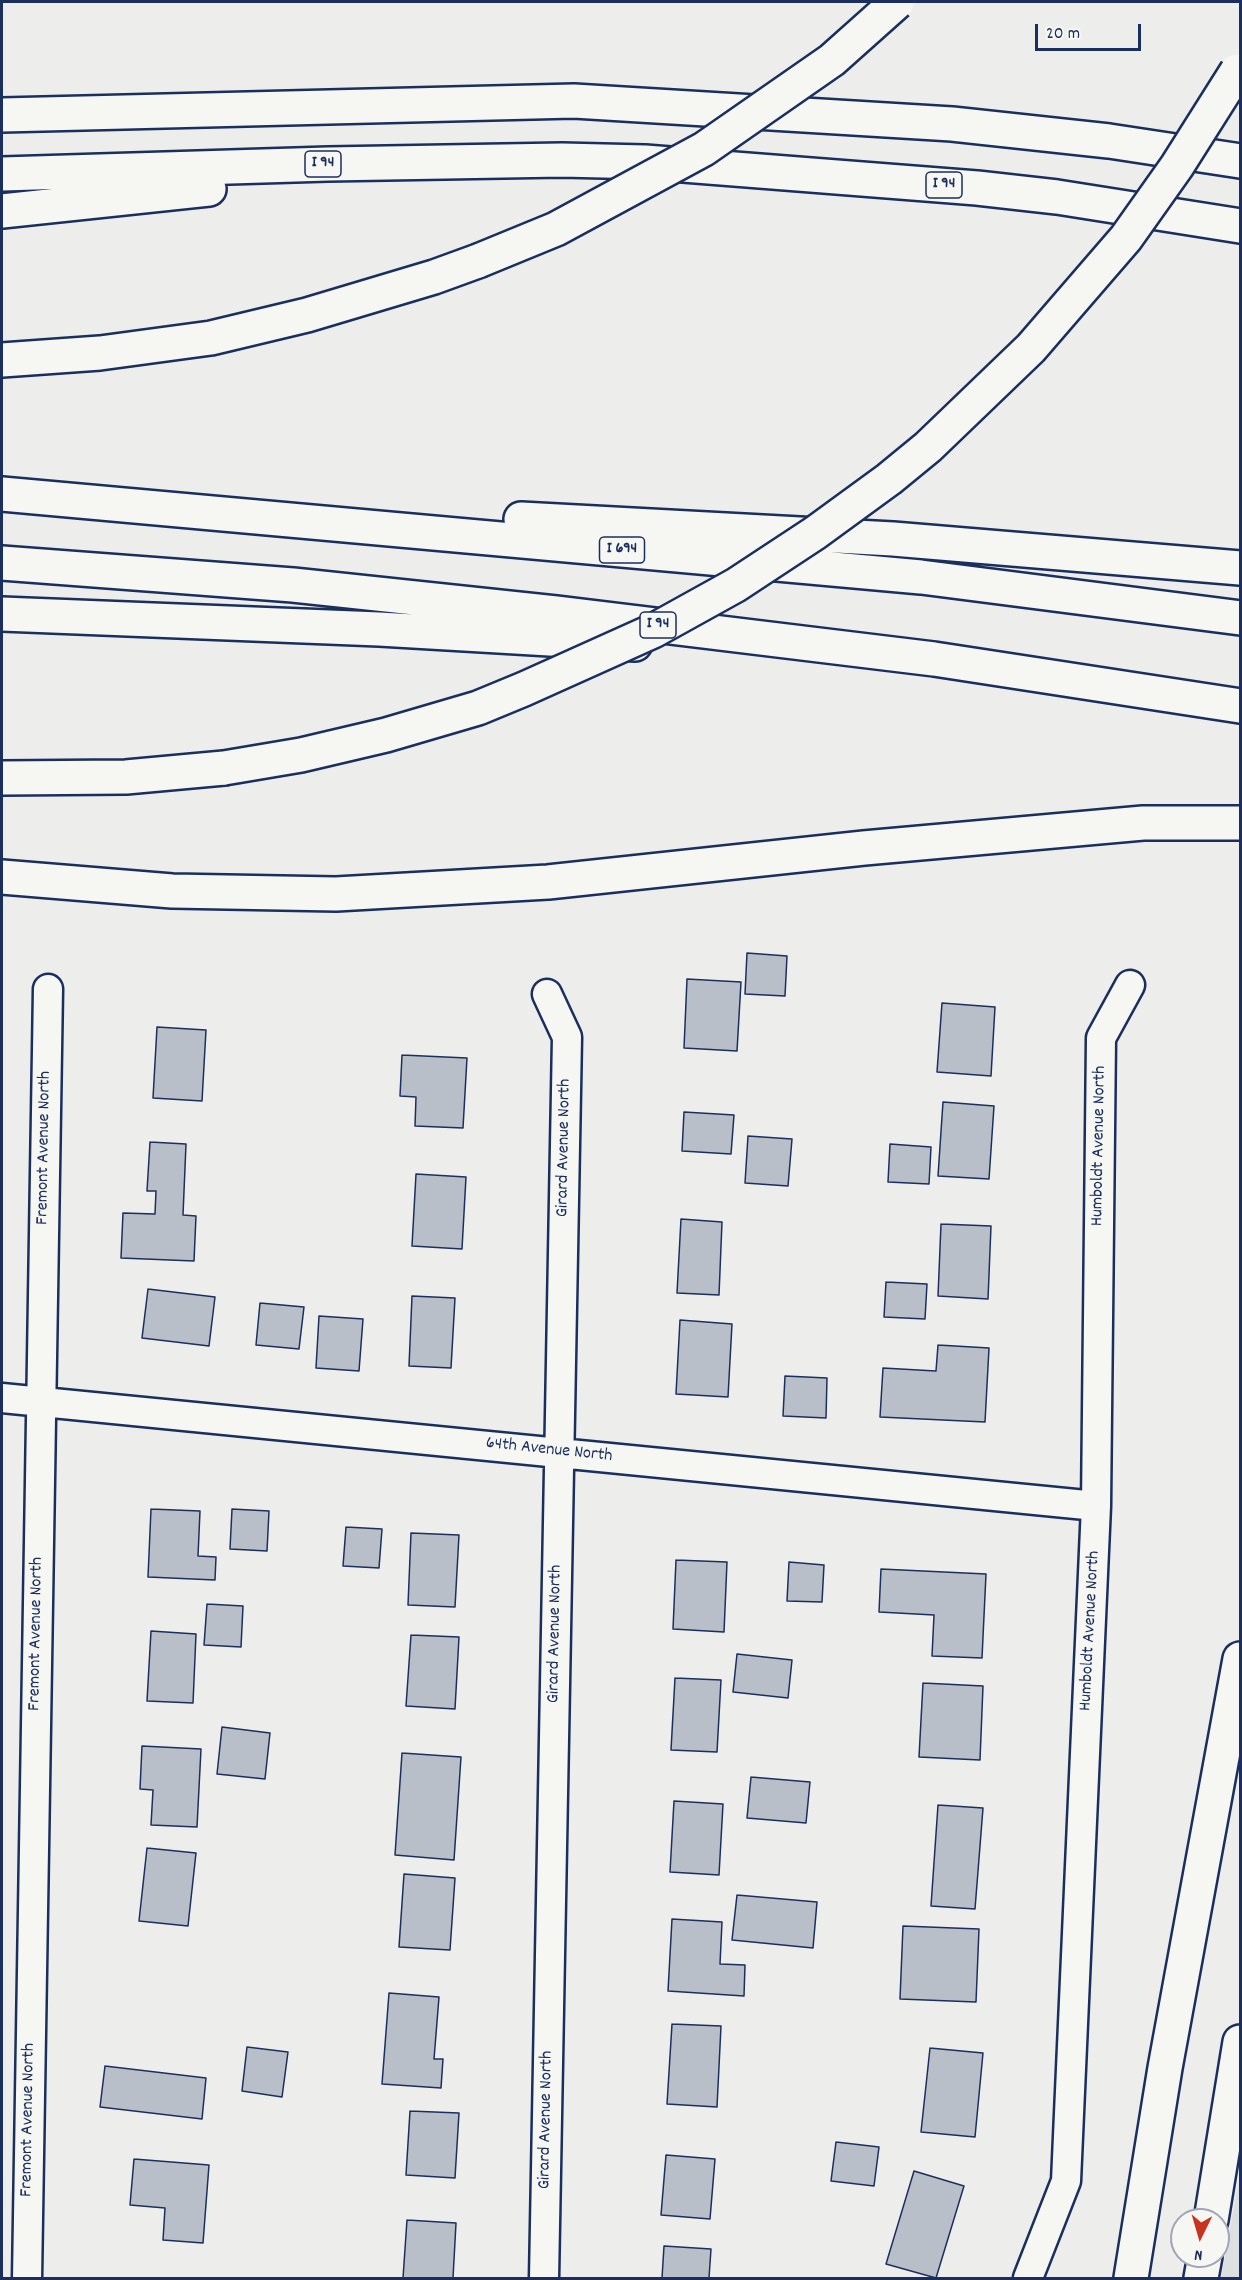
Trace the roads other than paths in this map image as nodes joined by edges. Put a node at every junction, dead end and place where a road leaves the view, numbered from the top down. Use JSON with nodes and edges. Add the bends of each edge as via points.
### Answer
{"nodes":[{"id":1,"x":897,"y":2,"type":"edge"},
{"id":2,"x":1239,"y":68,"type":"edge"},
{"id":3,"x":2,"y":115,"type":"edge"},
{"id":4,"x":1240,"y":161,"type":"edge"},
{"id":5,"x":645,"y":162,"type":"junction"},
{"id":6,"x":2,"y":174,"type":"edge"},
{"id":7,"x":2,"y":211,"type":"edge"},
{"id":8,"x":1240,"y":226,"type":"edge"},
{"id":9,"x":2,"y":360,"type":"edge"},
{"id":10,"x":2,"y":493,"type":"edge"},
{"id":11,"x":2,"y":563,"type":"edge"},
{"id":12,"x":1240,"y":568,"type":"edge"},
{"id":13,"x":2,"y":614,"type":"edge"},
{"id":14,"x":1240,"y":618,"type":"edge"},
{"id":15,"x":1023,"y":674,"type":"junction"},
{"id":16,"x":1240,"y":706,"type":"edge"},
{"id":17,"x":126,"y":777,"type":"junction"},
{"id":18,"x":2,"y":778,"type":"edge"},
{"id":19,"x":2,"y":788,"type":"edge"},
{"id":20,"x":1240,"y":823,"type":"edge"},
{"id":21,"x":2,"y":877,"type":"edge"},
{"id":22,"x":1130,"y":984,"type":"dead end"},
{"id":23,"x":48,"y":989,"type":"dead end"},
{"id":24,"x":547,"y":994,"type":"dead end"},
{"id":25,"x":2,"y":1398,"type":"edge"},
{"id":26,"x":41,"y":1402,"type":"junction"},
{"id":27,"x":560,"y":1452,"type":"junction"},
{"id":28,"x":1096,"y":1506,"type":"junction"},
{"id":29,"x":1240,"y":1659,"type":"edge"},
{"id":30,"x":1240,"y":2042,"type":"edge"},
{"id":31,"x":1213,"y":2208,"type":"edge"},
{"id":32,"x":27,"y":2278,"type":"edge"},
{"id":33,"x":544,"y":2278,"type":"edge"},
{"id":34,"x":1028,"y":2278,"type":"edge"},
{"id":35,"x":1131,"y":2278,"type":"edge"}],
"edges":[{"from":1,"to":9,"type":"highway","bridge":true,"via":[[832,60],[704,149],[556,228],[478,261],[307,315],[211,338],[100,353]]},
{"from":2,"to":17,"type":"highway","bridge":true,"via":[[1126,238],[1031,348],[889,479],[736,585],[653,631],[487,704],[386,735],[301,755],[224,768]]},
{"from":3,"to":4,"type":"highway","via":[[574,101],[952,124],[1109,141]]},
{"from":5,"to":6,"type":"highway","number":"I 94","via":[[561,160]]},
{"from":5,"to":7,"type":"highway","via":[[252,185]]},
{"from":5,"to":8,"type":"highway","number":"I 94","via":[[1000,190]]},
{"from":10,"to":12,"type":"highway","via":[[881,538]]},
{"from":10,"to":14,"type":"highway","number":"I 694","via":[[921,577]]},
{"from":11,"to":15,"type":"highway","number":"I 94","via":[[293,585],[532,610]]},
{"from":13,"to":15,"type":"highway","via":[[484,634]]},
{"from":15,"to":16,"type":"highway","number":"I 94"},
{"from":17,"to":18,"type":"highway"},
{"from":17,"to":19,"type":"highway"},
{"from":20,"to":21,"type":"highway","via":[[1143,823],[569,880],[336,894],[183,892]]},
{"from":22,"to":28,"type":"street","name":"Humboldt Avenue North","via":[[1101,1038]]},
{"from":23,"to":26,"type":"street","name":"Fremont Avenue North"},
{"from":24,"to":27,"type":"street","name":"Girard Avenue North","via":[[567,1037]]},
{"from":25,"to":26,"type":"street","name":"64th Avenue North"},
{"from":26,"to":27,"type":"street","name":"64th Avenue North"},
{"from":26,"to":32,"type":"street","name":"Fremont Avenue North"},
{"from":27,"to":28,"type":"street","name":"64th Avenue North"},
{"from":27,"to":33,"type":"street","name":"Girard Avenue North"},
{"from":28,"to":34,"type":"street","name":"Humboldt Avenue North","via":[[1066,2181]]},
{"from":29,"to":35,"type":"highway"},
{"from":30,"to":31,"type":"highway"}]}
